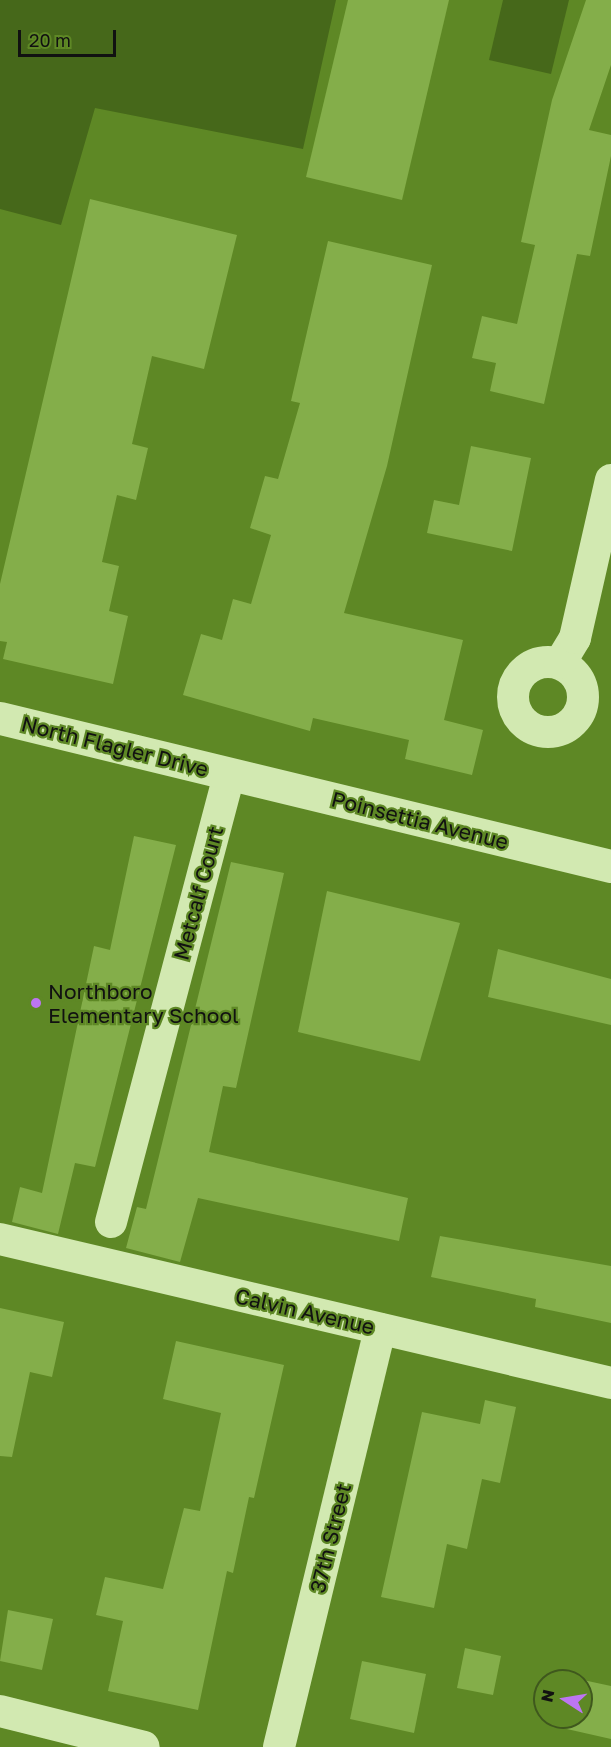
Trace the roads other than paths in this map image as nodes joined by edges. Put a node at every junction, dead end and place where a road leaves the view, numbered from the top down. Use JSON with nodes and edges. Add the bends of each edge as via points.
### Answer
{"nodes":[{"id":1,"x":611,"y":480,"type":"edge"},
{"id":2,"x":560,"y":663,"type":"dead end"},
{"id":3,"x":0,"y":718,"type":"edge"},
{"id":4,"x":229,"y":774,"type":"junction"},
{"id":5,"x":611,"y":866,"type":"edge"},
{"id":6,"x":111,"y":1222,"type":"dead end"},
{"id":7,"x":0,"y":1239,"type":"edge"},
{"id":8,"x":380,"y":1329,"type":"junction"},
{"id":9,"x":611,"y":1383,"type":"edge"},
{"id":10,"x":0,"y":1711,"type":"edge"},
{"id":11,"x":144,"y":1747,"type":"edge"},
{"id":12,"x":279,"y":1747,"type":"edge"}],
"edges":[{"from":1,"to":2,"type":"street","via":[[575,638]]},
{"from":3,"to":4,"type":"street","name":"North Flagler Drive"},
{"from":4,"to":5,"type":"street","name":"Poinsettia Avenue"},
{"from":4,"to":6,"type":"street","name":"Metcalf Court"},
{"from":7,"to":8,"type":"street","name":"Calvin Avenue"},
{"from":8,"to":9,"type":"street","name":"Calvin Avenue"},
{"from":8,"to":12,"type":"street","name":"37th Street"},
{"from":10,"to":11,"type":"street"}]}
